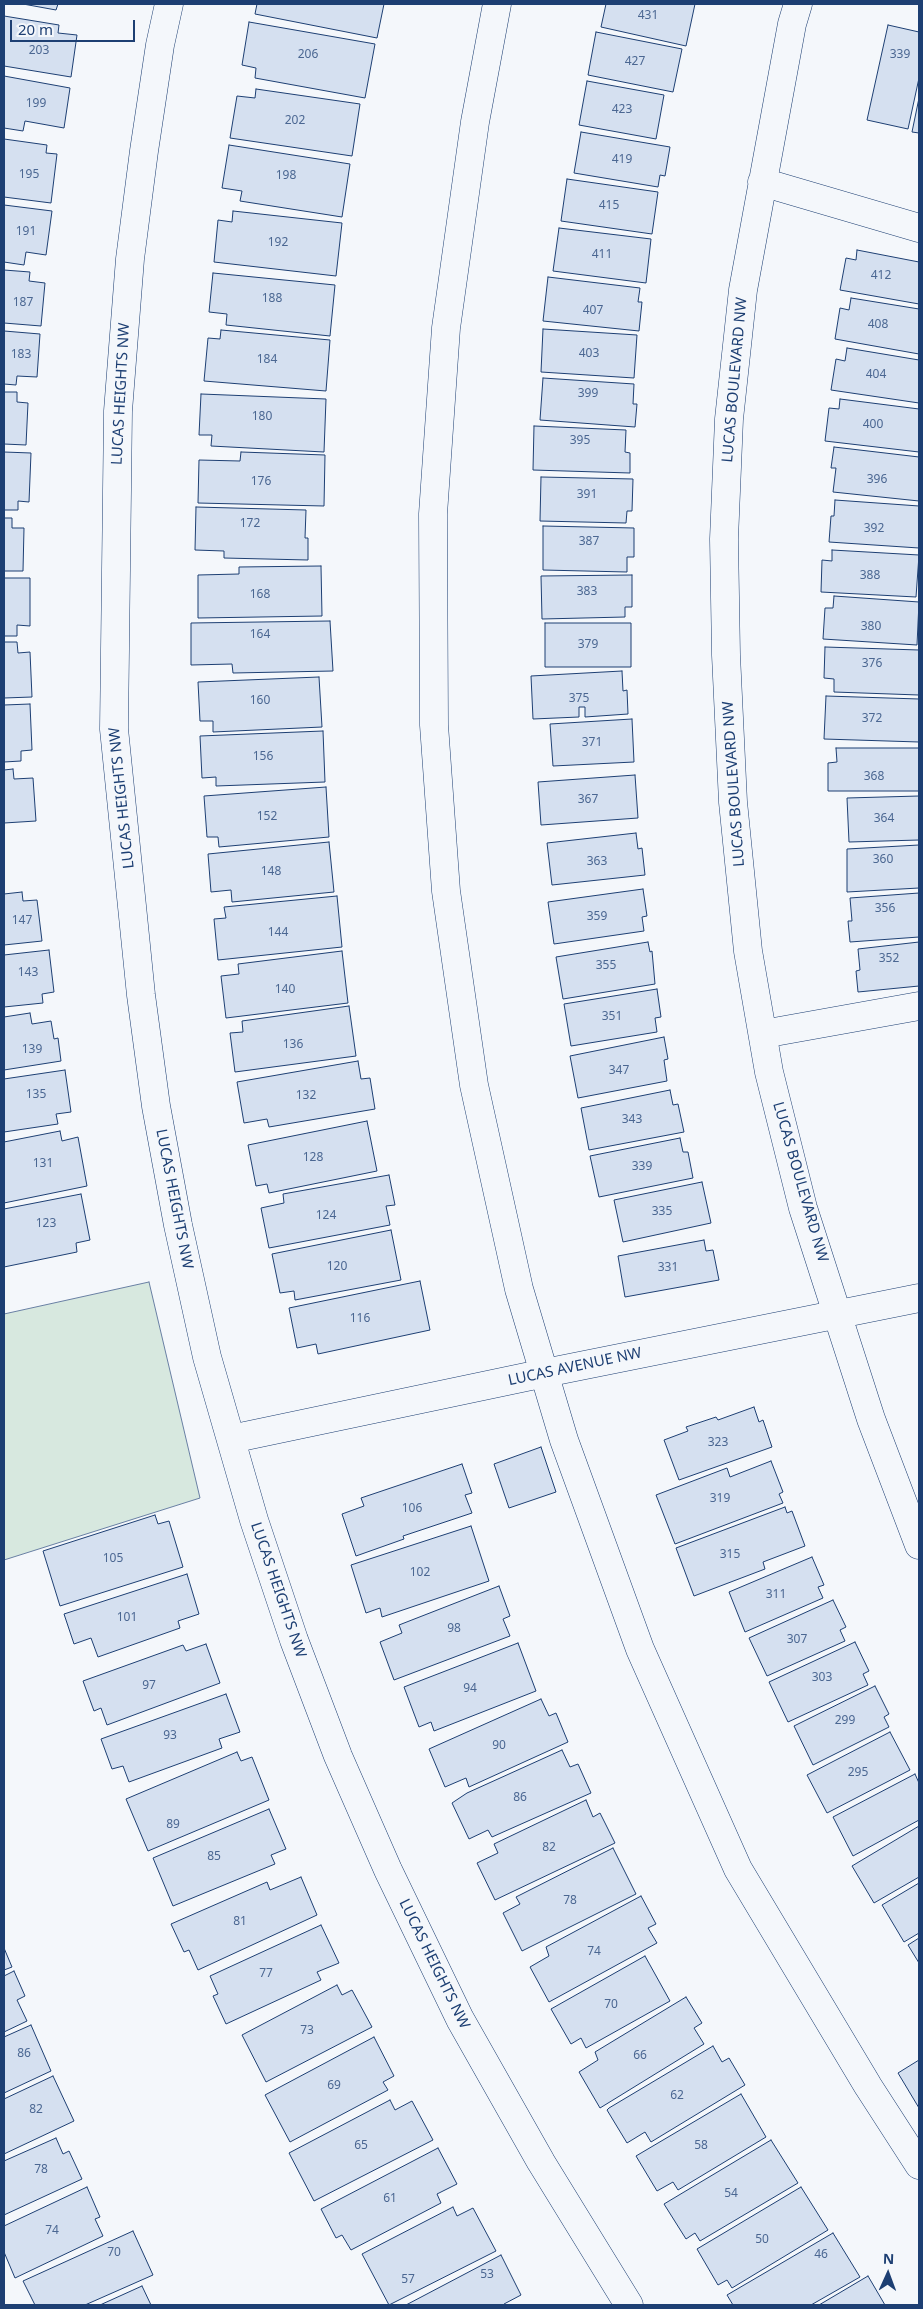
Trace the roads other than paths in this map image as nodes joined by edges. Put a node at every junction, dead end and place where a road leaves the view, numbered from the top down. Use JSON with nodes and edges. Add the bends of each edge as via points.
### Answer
{"nodes":[{"id":1,"x":169,"y":4,"type":"edge"},
{"id":2,"x":497,"y":4,"type":"edge"},
{"id":3,"x":798,"y":4,"type":"edge"},
{"id":4,"x":762,"y":182,"type":"junction"},
{"id":5,"x":919,"y":228,"type":"edge"},
{"id":6,"x":919,"y":1006,"type":"edge"},
{"id":7,"x":763,"y":1034,"type":"junction"},
{"id":8,"x":919,"y":1298,"type":"edge"},
{"id":9,"x":839,"y":1314,"type":"junction"},
{"id":10,"x":545,"y":1372,"type":"junction"},
{"id":11,"x":230,"y":1439,"type":"junction"},
{"id":12,"x":919,"y":1545,"type":"edge"},
{"id":13,"x":919,"y":2165,"type":"edge"},
{"id":14,"x":629,"y":2305,"type":"edge"}],
"edges":[{"from":1,"to":11,"type":"street","name":"LUCAS HEIGHTS NW","via":[[141,171],[130,259],[118,411],[114,729],[141,995],[156,1106],[207,1357]]},
{"from":2,"to":10,"type":"street","via":[[474,122],[446,328],[433,514],[434,726],[446,891],[474,1085],[520,1288]]},
{"from":3,"to":4,"type":"street","name":"LUCAS BOULEVARD NW"},
{"from":4,"to":5,"type":"street"},
{"from":4,"to":7,"type":"street","name":"LUCAS BOULEVARD NW","via":[[743,290],[729,419],[724,549],[733,802],[748,951]]},
{"from":6,"to":7,"type":"street"},
{"from":7,"to":9,"type":"street","name":"LUCAS BOULEVARD NW","via":[[769,1072],[803,1208]]},
{"from":8,"to":9,"type":"street","name":"LUCAS AVENUE NW"},
{"from":9,"to":10,"type":"street","name":"LUCAS AVENUE NW"},
{"from":9,"to":12,"type":"street","name":"LUCAS BOULEVARD NW","via":[[871,1419]]},
{"from":10,"to":11,"type":"street","name":"LUCAS AVENUE NW"},
{"from":10,"to":13,"type":"street","via":[[564,1440],[640,1649],[738,1869]]},
{"from":11,"to":14,"type":"street","name":"LUCAS HEIGHTS NW","via":[[298,1649],[338,1756],[388,1870],[460,2019],[541,2162]]}]}
